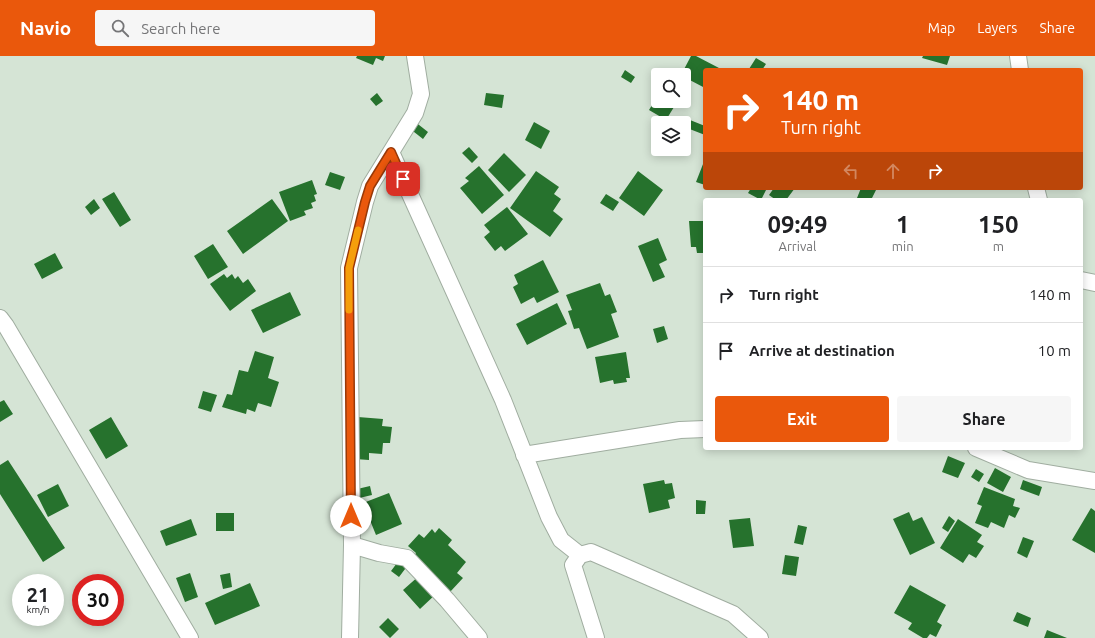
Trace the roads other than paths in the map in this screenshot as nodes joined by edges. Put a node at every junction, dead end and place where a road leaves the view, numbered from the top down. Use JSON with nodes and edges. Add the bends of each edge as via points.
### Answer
{"nodes":[{"id":1,"x":415,"y":56,"type":"edge"},
{"id":2,"x":1018,"y":56,"type":"edge"},
{"id":3,"x":1020,"y":68,"type":"edge"},
{"id":4,"x":391,"y":152,"type":"junction"},
{"id":5,"x":1083,"y":280,"type":"edge"},
{"id":6,"x":1095,"y":283,"type":"edge"},
{"id":7,"x":0,"y":318,"type":"edge"},
{"id":8,"x":703,"y":429,"type":"edge"},
{"id":9,"x":981,"y":450,"type":"edge"},
{"id":10,"x":524,"y":455,"type":"junction"},
{"id":11,"x":1095,"y":481,"type":"edge"},
{"id":12,"x":352,"y":545,"type":"junction"},
{"id":13,"x":580,"y":555,"type":"junction"},
{"id":14,"x":190,"y":638,"type":"edge"},
{"id":15,"x":350,"y":638,"type":"edge"},
{"id":16,"x":478,"y":638,"type":"edge"},
{"id":17,"x":596,"y":638,"type":"edge"},
{"id":18,"x":760,"y":638,"type":"edge"}],
"edges":[{"from":1,"to":4,"type":"street","via":[[421,94],[415,113]]},
{"from":2,"to":3,"type":"street"},
{"from":4,"to":10,"type":"street","via":[[503,400]]},
{"from":4,"to":12,"type":"street","via":[[370,186],[349,268]]},
{"from":5,"to":6,"type":"street"},
{"from":7,"to":14,"type":"street"},
{"from":8,"to":10,"type":"street","via":[[680,430]]},
{"from":9,"to":11,"type":"street","via":[[1028,470]]},
{"from":10,"to":13,"type":"street","via":[[561,540]]},
{"from":12,"to":15,"type":"street"},
{"from":12,"to":16,"type":"street","via":[[407,558],[447,600]]},
{"from":13,"to":17,"type":"street","via":[[574,565]]},
{"from":13,"to":18,"type":"street","via":[[591,552],[733,614]]}]}
